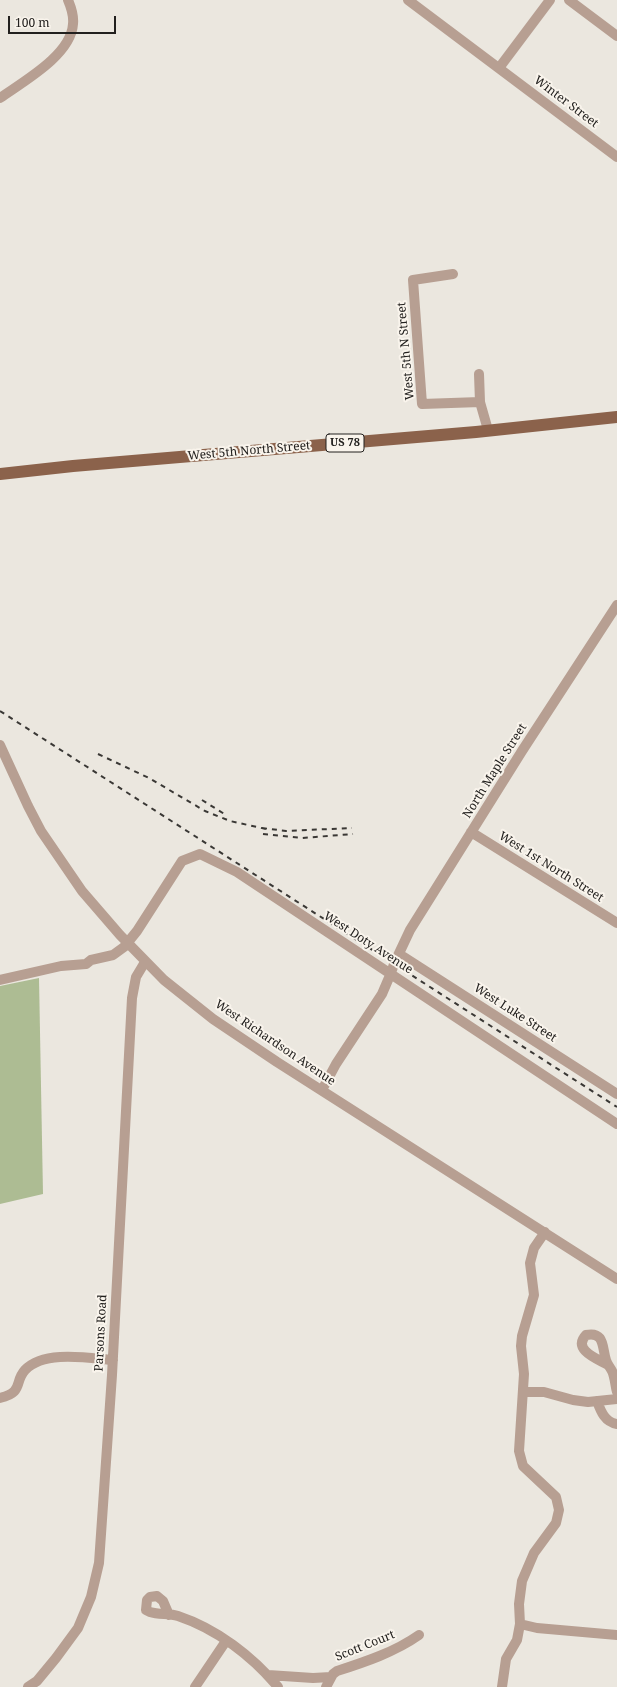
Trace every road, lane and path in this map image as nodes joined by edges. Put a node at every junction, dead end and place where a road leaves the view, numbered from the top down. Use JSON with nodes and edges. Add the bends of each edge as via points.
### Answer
{"nodes":[{"id":1,"x":68,"y":0,"type":"edge"},
{"id":2,"x":408,"y":0,"type":"edge"},
{"id":3,"x":550,"y":0,"type":"edge"},
{"id":4,"x":569,"y":0,"type":"edge"},
{"id":5,"x":617,"y":36,"type":"edge"},
{"id":6,"x":499,"y":68,"type":"junction"},
{"id":7,"x":0,"y":98,"type":"edge"},
{"id":8,"x":617,"y":157,"type":"edge"},
{"id":9,"x":453,"y":274,"type":"dead end"},
{"id":10,"x":479,"y":374,"type":"dead end"},
{"id":11,"x":480,"y":402,"type":"junction"},
{"id":12,"x":617,"y":417,"type":"edge"},
{"id":13,"x":488,"y":430,"type":"junction"},
{"id":14,"x":0,"y":474,"type":"edge"},
{"id":15,"x":617,"y":605,"type":"edge"},
{"id":16,"x":0,"y":745,"type":"edge"},
{"id":17,"x":471,"y":832,"type":"junction"},
{"id":18,"x":617,"y":924,"type":"edge"},
{"id":19,"x":127,"y":943,"type":"junction"},
{"id":20,"x":399,"y":954,"type":"junction"},
{"id":21,"x":145,"y":962,"type":"junction"},
{"id":22,"x":391,"y":973,"type":"junction"},
{"id":23,"x":0,"y":980,"type":"edge"},
{"id":24,"x":322,"y":1090,"type":"junction"},
{"id":25,"x":617,"y":1094,"type":"edge"},
{"id":26,"x":617,"y":1124,"type":"edge"},
{"id":27,"x":545,"y":1232,"type":"junction"},
{"id":28,"x":617,"y":1279,"type":"edge"},
{"id":29,"x":113,"y":1360,"type":"junction"},
{"id":30,"x":608,"y":1365,"type":"dead end"},
{"id":31,"x":523,"y":1392,"type":"junction"},
{"id":32,"x":617,"y":1392,"type":"edge"},
{"id":33,"x":0,"y":1398,"type":"edge"},
{"id":34,"x":617,"y":1399,"type":"edge"},
{"id":35,"x":597,"y":1401,"type":"junction"},
{"id":36,"x":617,"y":1424,"type":"edge"},
{"id":37,"x":169,"y":1614,"type":"dead end"},
{"id":38,"x":520,"y":1624,"type":"junction"},
{"id":39,"x":419,"y":1635,"type":"dead end"},
{"id":40,"x":617,"y":1635,"type":"edge"},
{"id":41,"x":226,"y":1641,"type":"junction"},
{"id":42,"x":268,"y":1675,"type":"junction"},
{"id":43,"x":331,"y":1677,"type":"junction"},
{"id":44,"x":28,"y":1687,"type":"edge"},
{"id":45,"x":195,"y":1687,"type":"edge"},
{"id":46,"x":278,"y":1687,"type":"edge"},
{"id":47,"x":326,"y":1687,"type":"edge"},
{"id":48,"x":502,"y":1687,"type":"edge"}],
"edges":[{"from":1,"to":7,"type":"street","via":[[75,36],[46,64]]},
{"from":2,"to":6,"type":"street","name":"Winter Street"},
{"from":3,"to":6,"type":"street"},
{"from":4,"to":5,"type":"street"},
{"from":6,"to":8,"type":"street","name":"Winter Street"},
{"from":9,"to":11,"type":"street","name":"West 5th N Street","via":[[413,280],[422,404]]},
{"from":10,"to":11,"type":"street"},
{"from":11,"to":13,"type":"street"},
{"from":12,"to":13,"type":"main road","name":"West 5th North Street","number":"US 78"},
{"from":13,"to":14,"type":"main road","name":"West 5th North Street","number":"US 78"},
{"from":15,"to":17,"type":"street","name":"North Maple Street"},
{"from":16,"to":19,"type":"street","name":"West Richardson Avenue","via":[[15,781],[42,831],[90,902]]},
{"from":17,"to":18,"type":"street","name":"West 1st North Street"},
{"from":17,"to":20,"type":"street","name":"North Maple Street","via":[[410,930]]},
{"from":19,"to":21,"type":"street","name":"West Richardson Avenue"},
{"from":19,"to":22,"type":"street","name":"West Doty Avenue","via":[[182,861],[200,854],[237,872]]},
{"from":19,"to":23,"type":"street","name":"West Doty Avenue","via":[[114,955],[91,960],[86,964],[61,966]]},
{"from":20,"to":22,"type":"street","name":"North Maple Street"},
{"from":20,"to":25,"type":"street","name":"West Luke Street"},
{"from":21,"to":24,"type":"street","name":"West Richardson Avenue","via":[[213,1019]]},
{"from":21,"to":29,"type":"street","name":"Parsons Road","via":[[136,977],[132,998]]},
{"from":22,"to":24,"type":"street","name":"North Maple Street","via":[[382,994]]},
{"from":22,"to":26,"type":"street","name":"West Doty Avenue"},
{"from":24,"to":27,"type":"street","name":"West Richardson Avenue"},
{"from":27,"to":28,"type":"street","name":"West Richardson Avenue"},
{"from":27,"to":31,"type":"street","via":[[534,1248],[530,1262],[534,1295],[522,1336]]},
{"from":29,"to":33,"type":"street","via":[[57,1357],[43,1360],[25,1371],[13,1393]]},
{"from":29,"to":44,"type":"street","name":"Parsons Road","via":[[96,1580],[78,1628],[37,1681]]},
{"from":30,"to":32,"type":"street","via":[[612,1370]]},
{"from":31,"to":35,"type":"street","via":[[544,1392],[578,1401]]},
{"from":31,"to":38,"type":"street","via":[[519,1451],[523,1466],[556,1497],[559,1510],[556,1523],[534,1553],[522,1581]]},
{"from":34,"to":35,"type":"street"},
{"from":35,"to":36,"type":"street","via":[[609,1422]]},
{"from":37,"to":41,"type":"street","via":[[192,1622]]},
{"from":38,"to":40,"type":"street","via":[[537,1628]]},
{"from":38,"to":48,"type":"street","via":[[517,1640],[506,1659]]},
{"from":39,"to":43,"type":"street","name":"Scott Court","via":[[390,1651],[337,1671]]},
{"from":41,"to":42,"type":"street","via":[[248,1656]]},
{"from":41,"to":45,"type":"street"},
{"from":42,"to":43,"type":"street"},
{"from":42,"to":46,"type":"street"},
{"from":43,"to":47,"type":"street","name":"Scott Court"}]}
